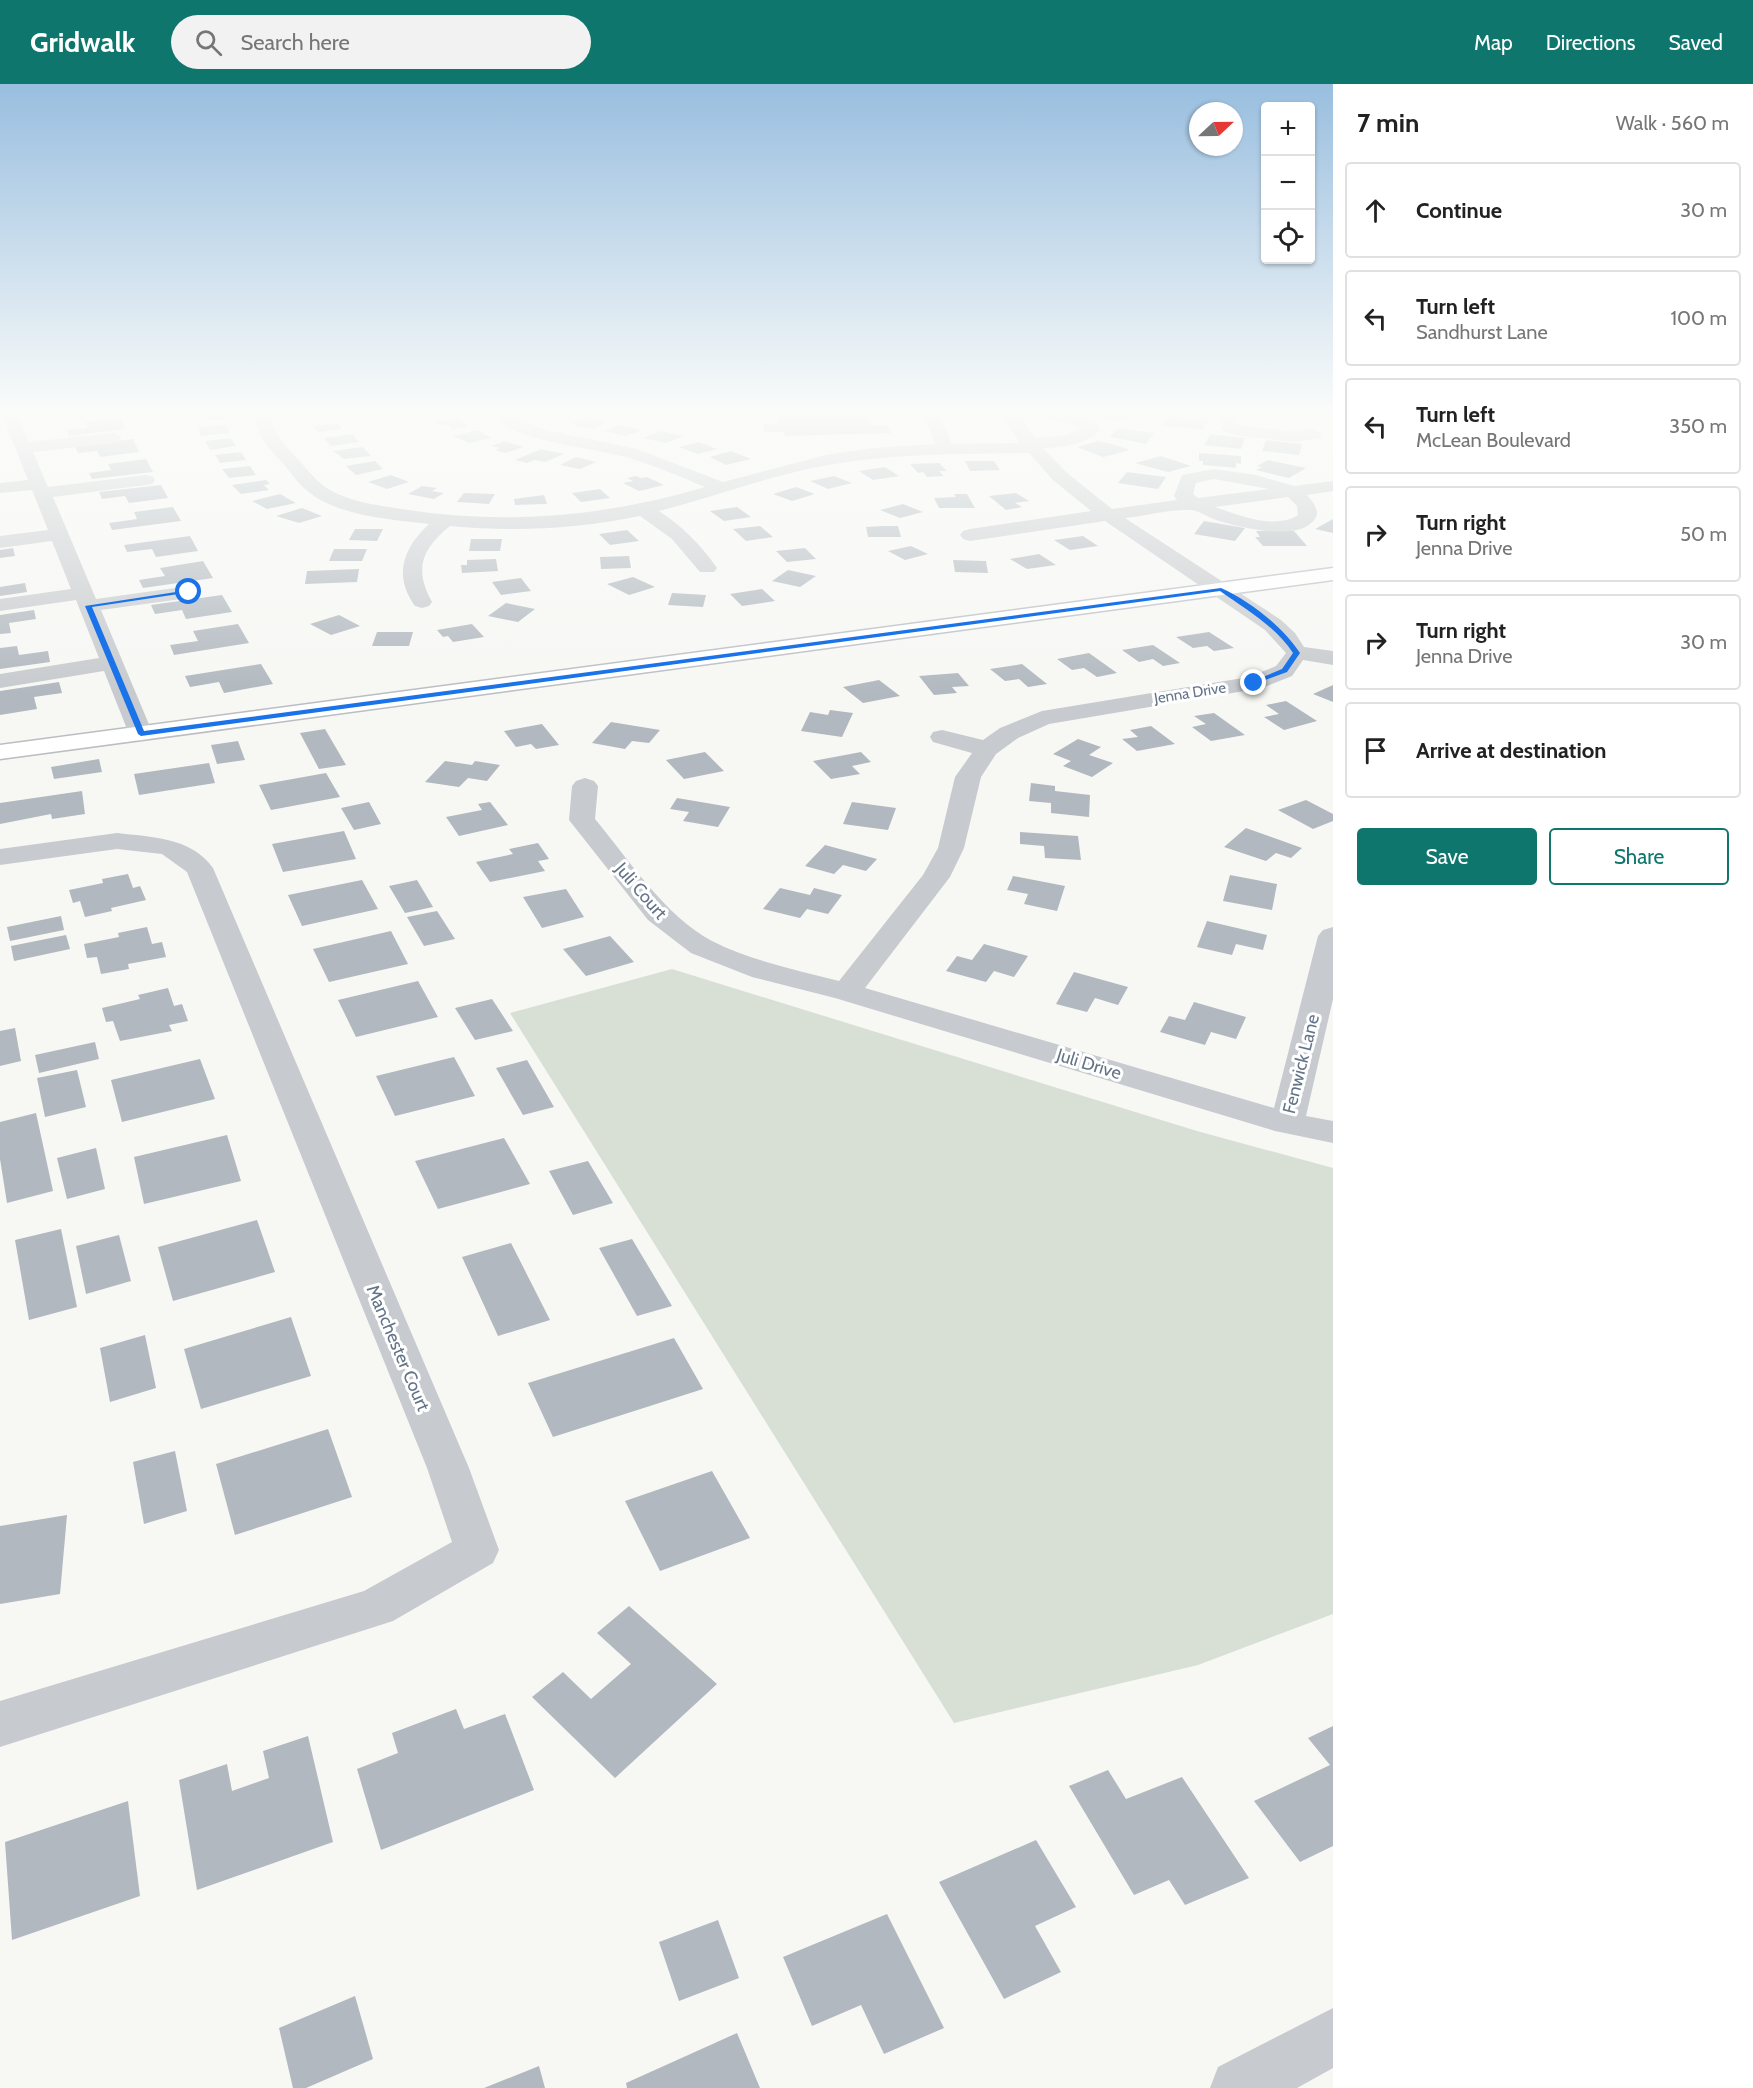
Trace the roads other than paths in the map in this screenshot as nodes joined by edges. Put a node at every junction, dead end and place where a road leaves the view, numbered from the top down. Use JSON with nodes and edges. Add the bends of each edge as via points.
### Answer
{"nodes":[{"id":1,"x":47,"y":507,"type":"edge"},
{"id":2,"x":363,"y":507,"type":"edge"},
{"id":3,"x":656,"y":507,"type":"edge"},
{"id":4,"x":1095,"y":507,"type":"edge"},
{"id":5,"x":1180,"y":507,"type":"edge"},
{"id":6,"x":1197,"y":507,"type":"edge"},
{"id":7,"x":1308,"y":507,"type":"edge"},
{"id":8,"x":644,"y":510,"type":"junction"},
{"id":9,"x":1106,"y":515,"type":"junction"},
{"id":10,"x":445,"y":521,"type":"junction"},
{"id":11,"x":58,"y":534,"type":"junction"},
{"id":12,"x":970,"y":535,"type":"dead end"},
{"id":13,"x":0,"y":542,"type":"edge"},
{"id":14,"x":707,"y":568,"type":"dead end"},
{"id":15,"x":1333,"y":574,"type":"edge"},
{"id":16,"x":1221,"y":589,"type":"junction"},
{"id":17,"x":189,"y":592,"type":"dead end"},
{"id":18,"x":85,"y":599,"type":"junction"},
{"id":19,"x":422,"y":602,"type":"dead end"},
{"id":20,"x":0,"y":605,"type":"edge"},
{"id":21,"x":1297,"y":653,"type":"junction"},
{"id":22,"x":1333,"y":658,"type":"edge"},
{"id":23,"x":112,"y":663,"type":"junction"},
{"id":24,"x":0,"y":681,"type":"edge"},
{"id":25,"x":141,"y":734,"type":"junction"},
{"id":26,"x":942,"y":737,"type":"dead end"},
{"id":27,"x":987,"y":750,"type":"junction"},
{"id":28,"x":0,"y":752,"type":"edge"},
{"id":29,"x":585,"y":786,"type":"dead end"},
{"id":30,"x":0,"y":857,"type":"edge"},
{"id":31,"x":1333,"y":936,"type":"edge"},
{"id":32,"x":846,"y":992,"type":"junction"},
{"id":33,"x":1287,"y":1123,"type":"junction"},
{"id":34,"x":1333,"y":1132,"type":"edge"},
{"id":35,"x":0,"y":1724,"type":"edge"},
{"id":36,"x":1333,"y":2037,"type":"edge"},
{"id":37,"x":1239,"y":2088,"type":"edge"}],
"edges":[{"from":1,"to":11,"type":"street"},
{"from":2,"to":10,"type":"street"},
{"from":3,"to":8,"type":"street"},
{"from":4,"to":9,"type":"street"},
{"from":5,"to":9,"type":"street"},
{"from":6,"to":7,"type":"street","via":[[1233,519],[1285,525],[1307,517]]},
{"from":8,"to":10,"type":"street","via":[[546,523]]},
{"from":8,"to":14,"type":"street","via":[[680,536]]},
{"from":9,"to":12,"type":"street"},
{"from":9,"to":16,"type":"street"},
{"from":10,"to":19,"type":"street","via":[[430,532],[412,559],[411,580]]},
{"from":11,"to":13,"type":"street"},
{"from":11,"to":18,"type":"street"},
{"from":15,"to":16,"type":"main road"},
{"from":16,"to":21,"type":"street","via":[[1273,625]]},
{"from":16,"to":25,"type":"main road"},
{"from":17,"to":18,"type":"street"},
{"from":18,"to":20,"type":"street"},
{"from":18,"to":23,"type":"street"},
{"from":21,"to":22,"type":"street"},
{"from":21,"to":27,"type":"street","name":"Jenna Drive","via":[[1284,671],[1254,683],[1042,718],[1009,733]]},
{"from":23,"to":24,"type":"street"},
{"from":23,"to":25,"type":"street"},
{"from":25,"to":28,"type":"main road"},
{"from":26,"to":27,"type":"street"},
{"from":27,"to":32,"type":"street","name":"Jenna Drive","via":[[968,777],[951,848],[936,877]]},
{"from":29,"to":32,"type":"street","name":"Juli Court","via":[[582,820],[658,914],[701,947],[763,971]]},
{"from":30,"to":35,"type":"street","name":"Manchester Court","via":[[117,841],[169,847],[199,868],[448,1468],[477,1550],[377,1607]]},
{"from":31,"to":33,"type":"street","name":"Fenwick Lane"},
{"from":32,"to":33,"type":"street","name":"Juli Drive"},
{"from":33,"to":34,"type":"street","name":"Juli Drive"},
{"from":36,"to":37,"type":"street"}]}
